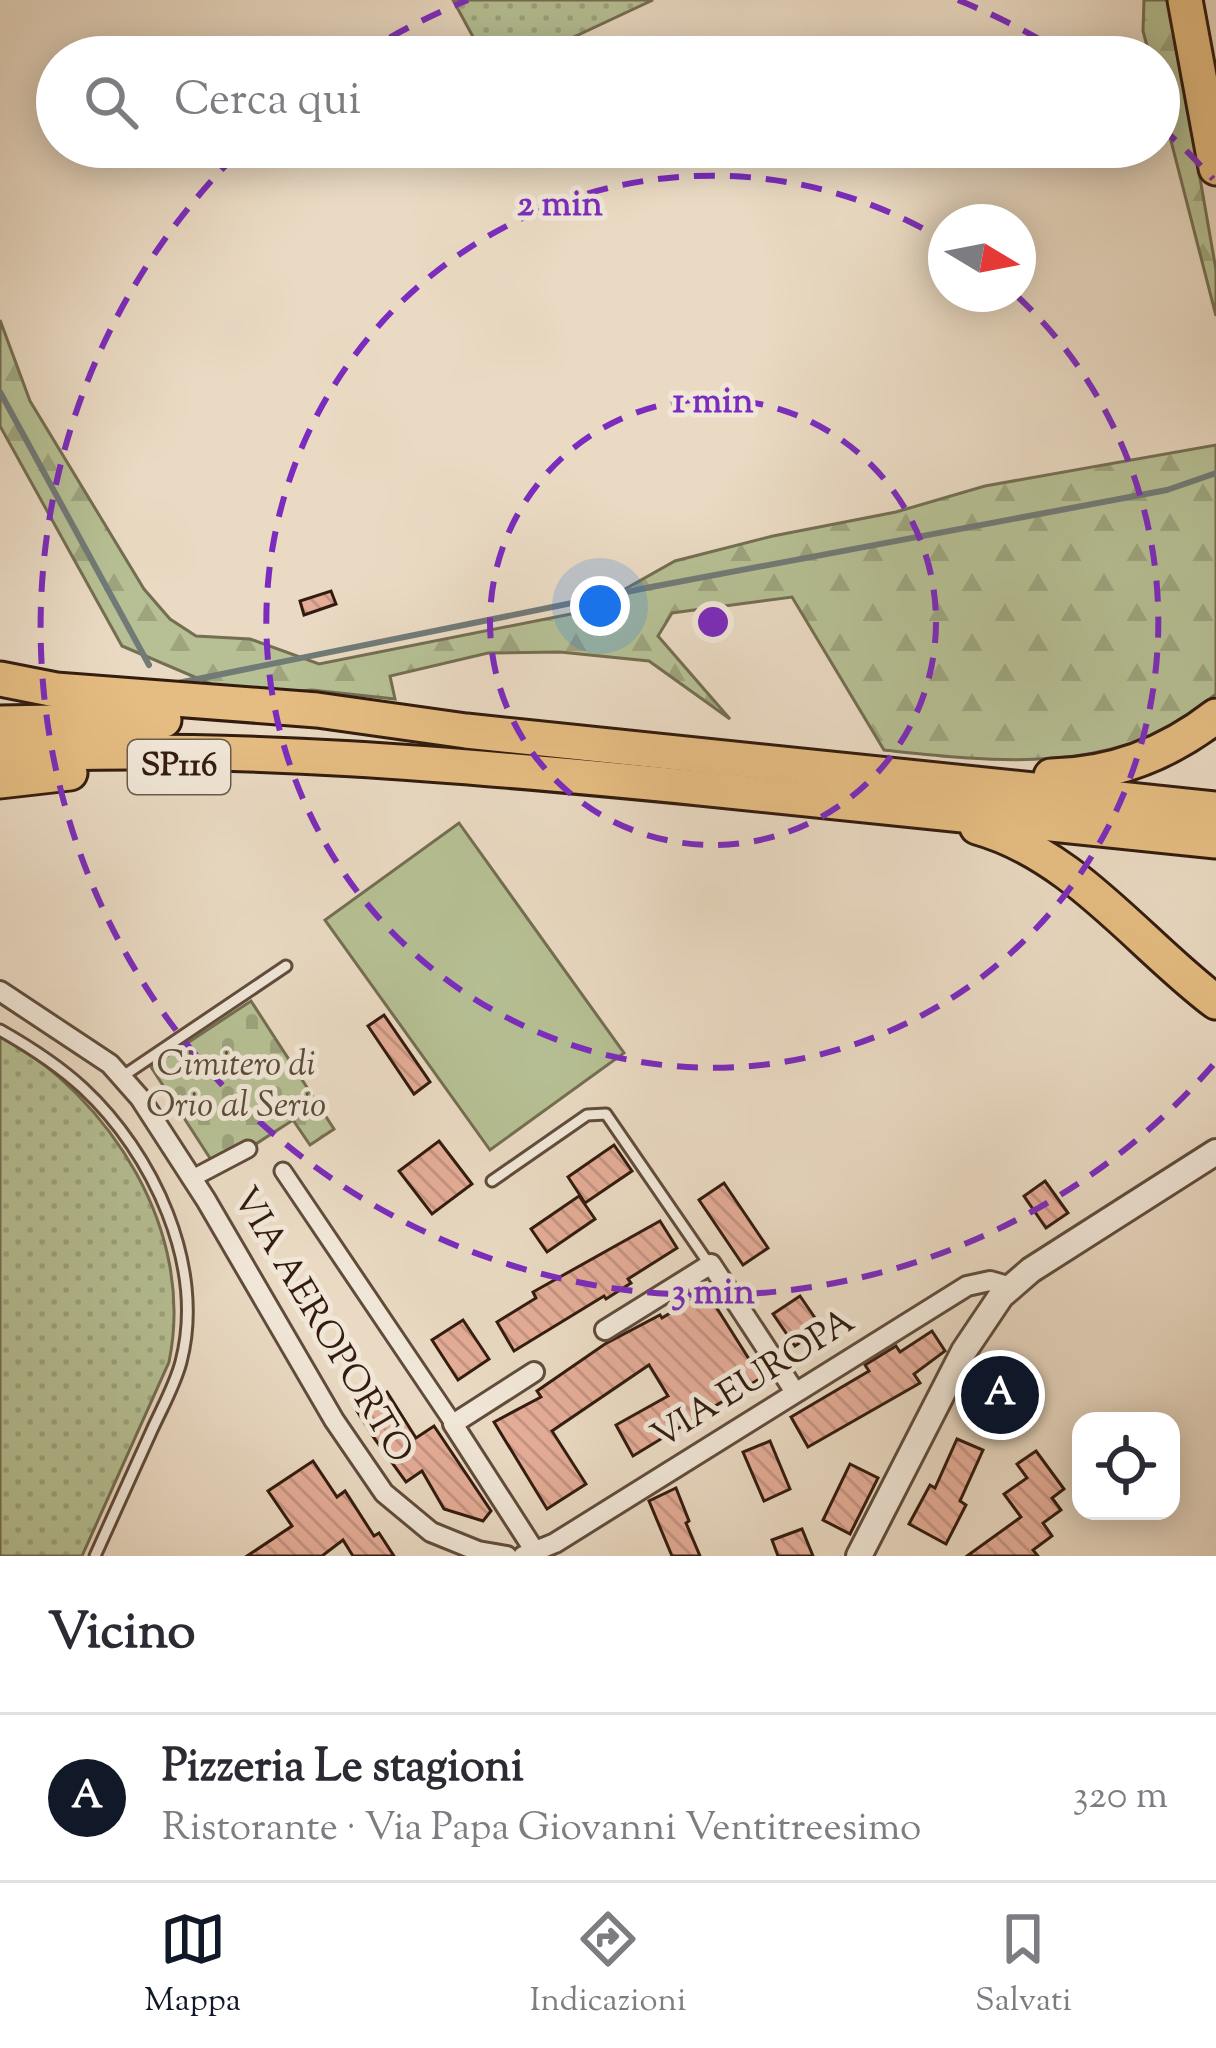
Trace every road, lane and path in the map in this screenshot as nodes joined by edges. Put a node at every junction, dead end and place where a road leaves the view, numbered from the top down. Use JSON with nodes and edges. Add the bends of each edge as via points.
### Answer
{"nodes":[{"id":1,"x":1185,"y":0,"type":"edge"},
{"id":2,"x":1199,"y":0,"type":"edge"},
{"id":3,"x":1216,"y":105,"type":"edge"},
{"id":4,"x":1216,"y":168,"type":"edge"},
{"id":5,"x":0,"y":680,"type":"edge"},
{"id":6,"x":1216,"y":716,"type":"edge"},
{"id":7,"x":0,"y":723,"type":"edge"},
{"id":8,"x":466,"y":731,"type":"junction"},
{"id":9,"x":0,"y":755,"type":"edge"},
{"id":10,"x":358,"y":758,"type":"junction"},
{"id":11,"x":805,"y":766,"type":"junction"},
{"id":12,"x":0,"y":781,"type":"edge"},
{"id":13,"x":1216,"y":809,"type":"edge"},
{"id":14,"x":918,"y":810,"type":"junction"},
{"id":15,"x":1216,"y":841,"type":"edge"},
{"id":16,"x":286,"y":966,"type":"dead end"},
{"id":17,"x":0,"y":992,"type":"edge"},
{"id":18,"x":1216,"y":1002,"type":"edge"},
{"id":19,"x":0,"y":1030,"type":"edge"},
{"id":20,"x":123,"y":1076,"type":"junction"},
{"id":21,"x":248,"y":1149,"type":"dead end"},
{"id":22,"x":1216,"y":1152,"type":"edge"},
{"id":23,"x":283,"y":1171,"type":"dead end"},
{"id":24,"x":191,"y":1178,"type":"junction"},
{"id":25,"x":492,"y":1181,"type":"dead end"},
{"id":26,"x":710,"y":1264,"type":"junction"},
{"id":27,"x":1010,"y":1287,"type":"junction"},
{"id":28,"x":605,"y":1330,"type":"dead end"},
{"id":29,"x":534,"y":1372,"type":"dead end"},
{"id":30,"x":795,"y":1392,"type":"junction"},
{"id":31,"x":453,"y":1423,"type":"junction"},
{"id":32,"x":529,"y":1555,"type":"edge"},
{"id":33,"x":94,"y":1556,"type":"edge"},
{"id":34,"x":507,"y":1556,"type":"edge"},
{"id":35,"x":859,"y":1556,"type":"edge"}],
"edges":[{"from":1,"to":4,"type":"highway"},
{"from":2,"to":3,"type":"highway"},
{"from":5,"to":8,"type":"highway"},
{"from":6,"to":11,"type":"highway","via":[[1152,755],[1079,775],[888,762]]},
{"from":7,"to":8,"type":"highway"},
{"from":8,"to":11,"type":"highway"},
{"from":9,"to":10,"type":"highway"},
{"from":10,"to":12,"type":"highway","number":"SP116"},
{"from":10,"to":14,"type":"highway"},
{"from":11,"to":13,"type":"highway"},
{"from":14,"to":15,"type":"highway"},
{"from":14,"to":18,"type":"highway","via":[[987,830],[1065,872]]},
{"from":16,"to":20,"type":"lane"},
{"from":17,"to":20,"type":"street","name":"VIA AEROPORTO"},
{"from":19,"to":33,"type":"lane","via":[[50,1059],[114,1123],[166,1210],[186,1279],[181,1366]]},
{"from":20,"to":24,"type":"street","name":"VIA AEROPORTO"},
{"from":21,"to":24,"type":"street"},
{"from":22,"to":27,"type":"street"},
{"from":23,"to":31,"type":"street"},
{"from":24,"to":34,"type":"street","name":"VIA AEROPORTO","via":[[384,1493],[431,1532]]},
{"from":25,"to":26,"type":"lane","via":[[587,1115],[606,1114]]},
{"from":26,"to":28,"type":"street"},
{"from":26,"to":30,"type":"street"},
{"from":27,"to":30,"type":"street","name":"VIA EUROPA","via":[[967,1286]]},
{"from":27,"to":35,"type":"street","via":[[980,1324]]},
{"from":29,"to":31,"type":"street"},
{"from":30,"to":32,"type":"street","name":"VIA EUROPA"},
{"from":31,"to":32,"type":"street"}]}
